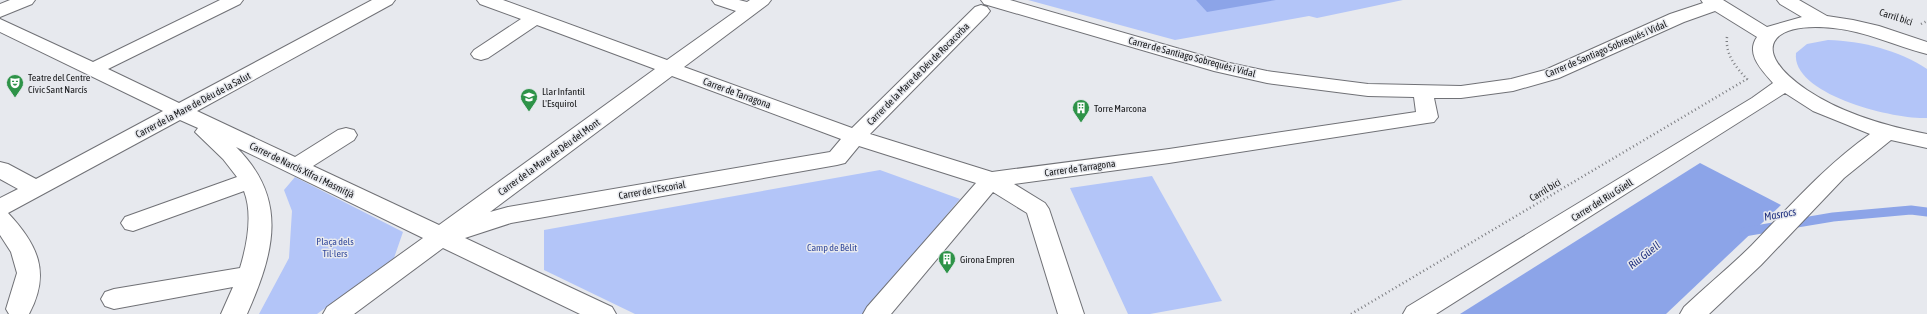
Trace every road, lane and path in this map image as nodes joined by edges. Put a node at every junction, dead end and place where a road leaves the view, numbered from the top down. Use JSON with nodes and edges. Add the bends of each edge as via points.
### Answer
{"nodes":[{"id":1,"x":26,"y":0,"type":"edge"},
{"id":2,"x":234,"y":0,"type":"edge"},
{"id":3,"x":386,"y":0,"type":"edge"},
{"id":4,"x":486,"y":0,"type":"edge"},
{"id":5,"x":721,"y":0,"type":"edge"},
{"id":6,"x":1786,"y":0,"type":"edge"},
{"id":7,"x":1713,"y":2,"type":"edge"},
{"id":8,"x":756,"y":5,"type":"edge"},
{"id":9,"x":986,"y":6,"type":"edge"},
{"id":10,"x":0,"y":11,"type":"edge"},
{"id":11,"x":536,"y":18,"type":"junction"},
{"id":12,"x":1743,"y":20,"type":"junction"},
{"id":13,"x":1823,"y":22,"type":"junction"},
{"id":14,"x":0,"y":25,"type":"edge"},
{"id":15,"x":1767,"y":35,"type":"junction"},
{"id":16,"x":1927,"y":48,"type":"edge"},
{"id":17,"x":481,"y":54,"type":"dead end"},
{"id":18,"x":669,"y":68,"type":"junction"},
{"id":19,"x":93,"y":70,"type":"junction"},
{"id":20,"x":1747,"y":79,"type":"junction"},
{"id":21,"x":1786,"y":83,"type":"junction"},
{"id":22,"x":1423,"y":91,"type":"junction"},
{"id":23,"x":1769,"y":96,"type":"junction"},
{"id":24,"x":180,"y":111,"type":"junction"},
{"id":25,"x":1887,"y":132,"type":"junction"},
{"id":26,"x":346,"y":135,"type":"dead end"},
{"id":27,"x":856,"y":137,"type":"junction"},
{"id":28,"x":1927,"y":141,"type":"edge"},
{"id":29,"x":296,"y":167,"type":"junction"},
{"id":30,"x":0,"y":168,"type":"edge"},
{"id":31,"x":251,"y":180,"type":"junction"},
{"id":32,"x":991,"y":180,"type":"junction"},
{"id":33,"x":36,"y":189,"type":"junction"},
{"id":34,"x":0,"y":208,"type":"edge"},
{"id":35,"x":0,"y":219,"type":"edge"},
{"id":36,"x":133,"y":223,"type":"dead end"},
{"id":37,"x":441,"y":237,"type":"junction"},
{"id":38,"x":250,"y":275,"type":"junction"},
{"id":39,"x":114,"y":299,"type":"dead end"},
{"id":40,"x":19,"y":309,"type":"dead end"},
{"id":41,"x":597,"y":313,"type":"edge"},
{"id":42,"x":234,"y":314,"type":"edge"},
{"id":43,"x":336,"y":314,"type":"edge"},
{"id":44,"x":876,"y":314,"type":"edge"},
{"id":45,"x":1071,"y":314,"type":"edge"},
{"id":46,"x":1351,"y":314,"type":"edge"},
{"id":47,"x":1416,"y":314,"type":"edge"},
{"id":48,"x":1693,"y":314,"type":"edge"}],
"edges":[{"from":1,"to":10,"type":"street"},
{"from":2,"to":19,"type":"street"},
{"from":3,"to":24,"type":"street","name":"Carrer de la Mare de Déu de la Salut"},
{"from":4,"to":11,"type":"street","name":"Carrer de Tarragona"},
{"from":5,"to":8,"type":"street"},
{"from":6,"to":13,"type":"street"},
{"from":7,"to":12,"type":"street"},
{"from":7,"to":22,"type":"street","name":"Carrer de Santiago Sobrequés i Vidal","via":[[1552,74],[1513,85],[1461,92]]},
{"from":8,"to":18,"type":"street","name":"Carrer de la Mare de Déu del Mont"},
{"from":9,"to":22,"type":"street","name":"Carrer de Santiago Sobrequés i Vidal","via":[[1267,77],[1368,90]]},
{"from":9,"to":27,"type":"street","name":"Carrer de la Mare de Déu de Rocacorba"},
{"from":11,"to":17,"type":"street"},
{"from":11,"to":18,"type":"street","name":"Carrer de Tarragona"},
{"from":12,"to":15,"type":"street"},
{"from":12,"to":20,"type":"path","via":[[1728,32],[1726,41],[1728,51]]},
{"from":13,"to":15,"type":"street","via":[[1786,25]]},
{"from":13,"to":16,"type":"street","via":[[1880,32]]},
{"from":14,"to":19,"type":"street","name":"Carrer de Narcís Xifra i Masmitjà"},
{"from":15,"to":21,"type":"street","via":[[1763,42],[1763,55],[1773,71]]},
{"from":18,"to":27,"type":"street","name":"Carrer de Tarragona"},
{"from":18,"to":37,"type":"street","name":"Carrer de la Mare de Déu del Mont"},
{"from":19,"to":24,"type":"street","name":"Carrer de Narcís Xifra i Masmitjà"},
{"from":20,"to":23,"type":"path"},
{"from":20,"to":46,"type":"path","name":"Carril bici"},
{"from":21,"to":23,"type":"street","name":"Carrer del Riu Güell"},
{"from":21,"to":25,"type":"street","via":[[1829,110]]},
{"from":22,"to":32,"type":"street","name":"Carrer de Tarragona","via":[[1427,117]]},
{"from":23,"to":47,"type":"street","name":"Carrer del Riu Güell"},
{"from":24,"to":29,"type":"street","name":"Carrer de Narcís Xifra i Masmitjà"},
{"from":24,"to":31,"type":"street","via":[[234,156]]},
{"from":24,"to":33,"type":"street","name":"Carrer de la Mare de Déu de la Salut"},
{"from":25,"to":28,"type":"street"},
{"from":25,"to":48,"type":"street","via":[[1870,143],[1811,198],[1758,253]]},
{"from":26,"to":29,"type":"street"},
{"from":27,"to":32,"type":"street","name":"Carrer de Tarragona"},
{"from":27,"to":37,"type":"street","name":"Carrer de l'Escorial","via":[[838,158],[508,216]]},
{"from":29,"to":37,"type":"street","name":"Carrer de Narcís Xifra i Masmitjà"},
{"from":30,"to":33,"type":"street"},
{"from":31,"to":36,"type":"street"},
{"from":31,"to":38,"type":"street","via":[[260,218],[258,247]]},
{"from":32,"to":44,"type":"street"},
{"from":32,"to":45,"type":"street","name":"Carrer de Tarragona","via":[[1037,209]]},
{"from":33,"to":34,"type":"street","name":"Carrer de la Mare de Déu de la Salut"},
{"from":35,"to":40,"type":"street","via":[[10,229],[23,251],[30,273]]},
{"from":37,"to":41,"type":"street","name":"Carrer de Narcís Xifra i Masmitjà"},
{"from":37,"to":43,"type":"street","name":"Carrer de la Mare de Déu del Mont"},
{"from":38,"to":39,"type":"street"},
{"from":38,"to":42,"type":"street"}]}
